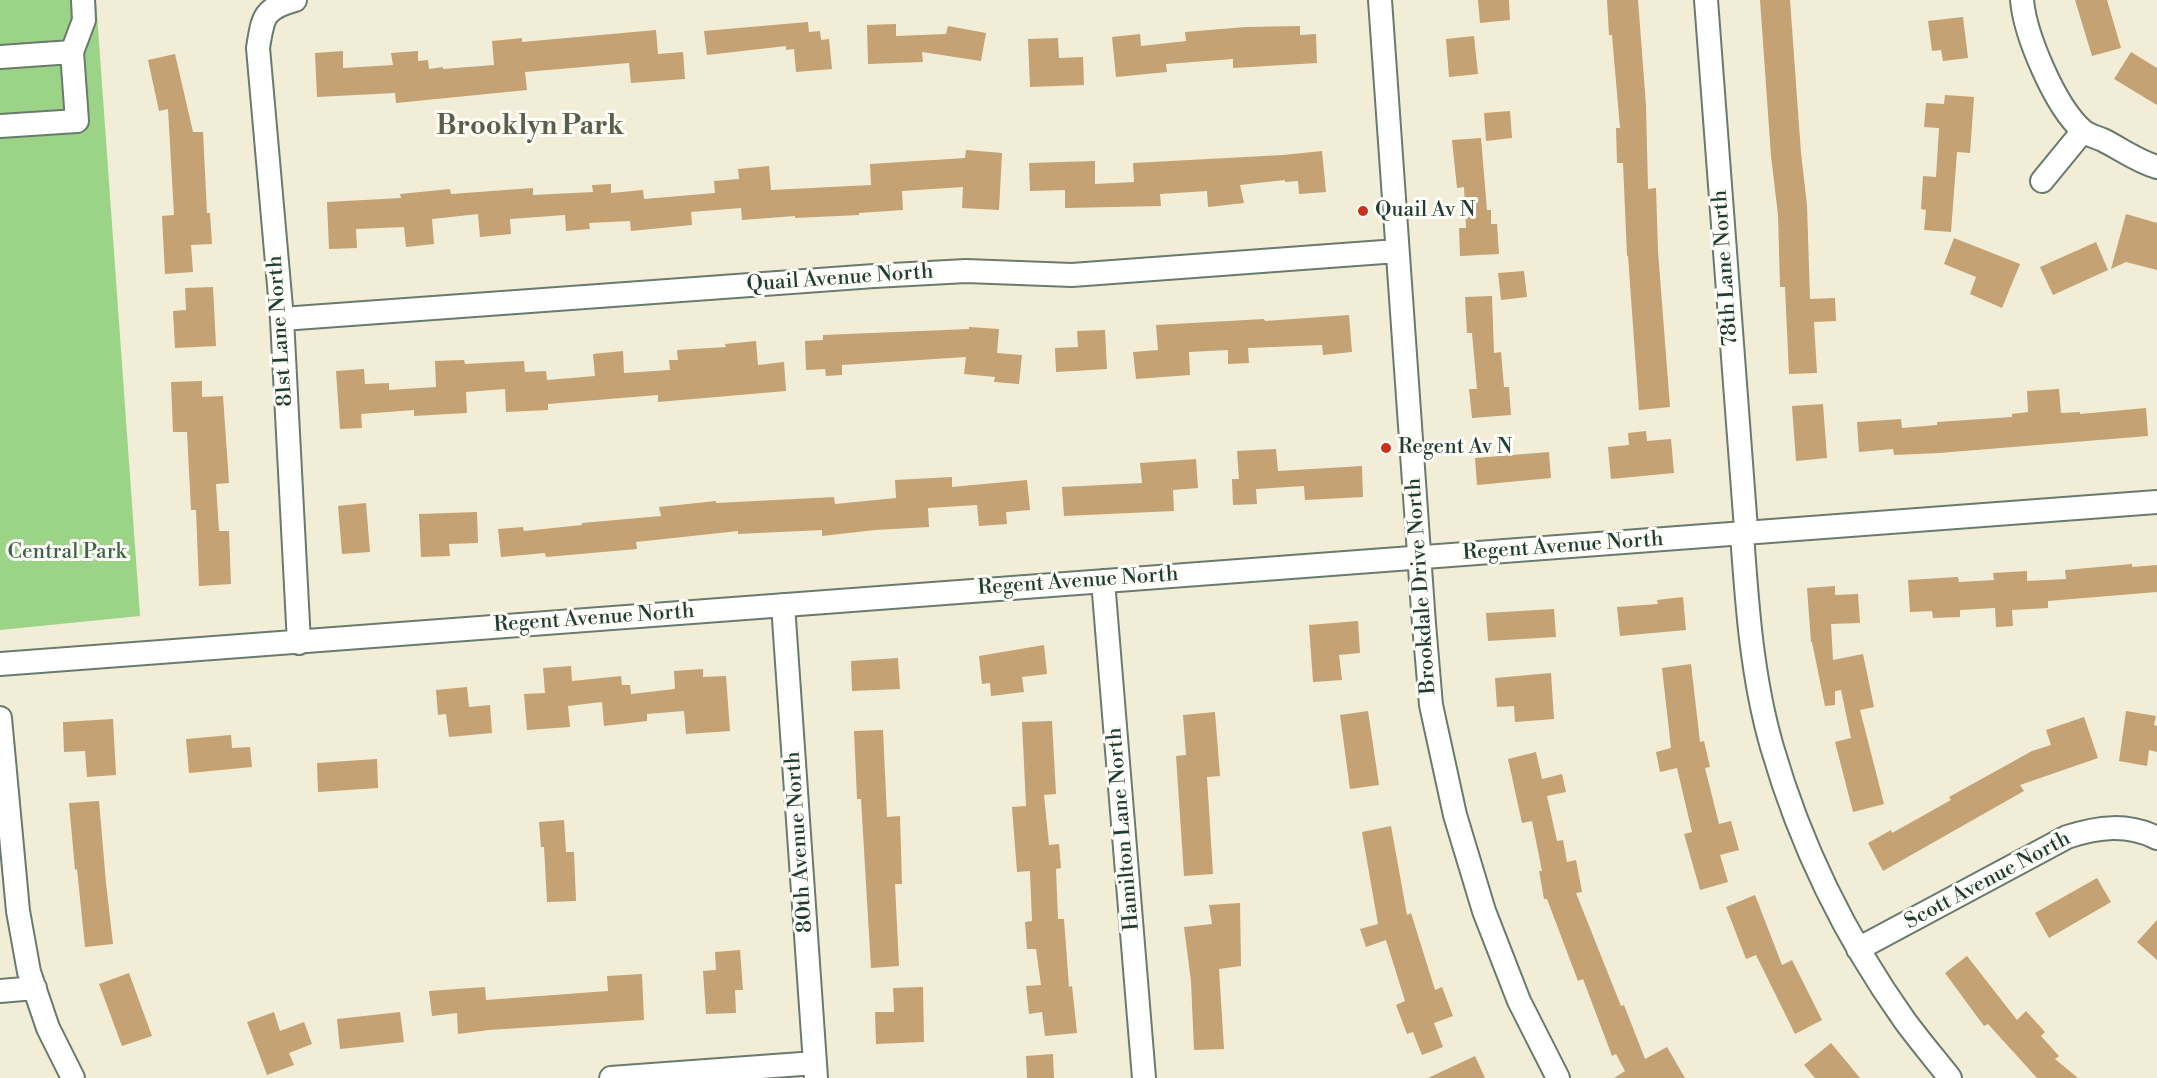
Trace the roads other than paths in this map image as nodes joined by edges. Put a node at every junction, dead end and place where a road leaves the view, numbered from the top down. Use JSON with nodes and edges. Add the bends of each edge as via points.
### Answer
{"nodes":[{"id":1,"x":83,"y":0,"type":"edge"},
{"id":2,"x":295,"y":0,"type":"edge"},
{"id":3,"x":1380,"y":0,"type":"edge"},
{"id":4,"x":1706,"y":0,"type":"edge"},
{"id":5,"x":2022,"y":0,"type":"edge"},
{"id":6,"x":72,"y":52,"type":"junction"},
{"id":7,"x":0,"y":57,"type":"edge"},
{"id":8,"x":0,"y":126,"type":"edge"},
{"id":9,"x":2083,"y":131,"type":"junction"},
{"id":10,"x":2157,"y":167,"type":"edge"},
{"id":11,"x":2042,"y":181,"type":"dead end"},
{"id":12,"x":1397,"y":251,"type":"junction"},
{"id":13,"x":282,"y":319,"type":"junction"},
{"id":14,"x":2157,"y":502,"type":"edge"},
{"id":15,"x":1742,"y":534,"type":"junction"},
{"id":16,"x":1419,"y":556,"type":"junction"},
{"id":17,"x":1103,"y":581,"type":"junction"},
{"id":18,"x":783,"y":605,"type":"junction"},
{"id":19,"x":298,"y":643,"type":"junction"},
{"id":20,"x":0,"y":664,"type":"edge"},
{"id":21,"x":0,"y":718,"type":"edge"},
{"id":22,"x":2157,"y":838,"type":"edge"},
{"id":23,"x":1858,"y":949,"type":"junction"},
{"id":24,"x":35,"y":988,"type":"junction"},
{"id":25,"x":0,"y":991,"type":"edge"},
{"id":26,"x":816,"y":1070,"type":"edge"},
{"id":27,"x":73,"y":1078,"type":"edge"},
{"id":28,"x":610,"y":1078,"type":"edge"},
{"id":29,"x":1144,"y":1078,"type":"edge"},
{"id":30,"x":1558,"y":1078,"type":"edge"},
{"id":31,"x":1950,"y":1078,"type":"edge"}],
"edges":[{"from":1,"to":6,"type":"street","via":[[84,20]]},
{"from":2,"to":13,"type":"street","name":"81st Lane North","via":[[277,5],[262,20],[258,48]]},
{"from":3,"to":12,"type":"street","name":"Brookdale Drive North"},
{"from":4,"to":15,"type":"street","name":"78th Lane North","via":[[1745,513],[1746,529]]},
{"from":5,"to":9,"type":"street","via":[[2036,55],[2068,114]]},
{"from":6,"to":7,"type":"street"},
{"from":6,"to":8,"type":"street","via":[[77,121]]},
{"from":9,"to":10,"type":"street"},
{"from":9,"to":11,"type":"street"},
{"from":12,"to":13,"type":"street","name":"Quail Avenue North","via":[[1072,275],[966,271],[874,276]]},
{"from":12,"to":16,"type":"street","name":"Brookdale Drive North"},
{"from":13,"to":19,"type":"street","name":"81st Lane North"},
{"from":14,"to":15,"type":"street","name":"Regent Avenue North"},
{"from":15,"to":16,"type":"street","name":"Regent Avenue North"},
{"from":15,"to":23,"type":"street","name":"78th Lane North","via":[[1756,672],[1772,746],[1826,890]]},
{"from":16,"to":17,"type":"street","name":"Regent Avenue North"},
{"from":16,"to":30,"type":"street","name":"Brookdale Drive North","via":[[1431,705],[1455,815],[1484,911],[1519,1001]]},
{"from":17,"to":18,"type":"street","name":"Regent Avenue North"},
{"from":17,"to":29,"type":"street","name":"Hamilton Lane North"},
{"from":18,"to":19,"type":"street","name":"Regent Avenue North"},
{"from":18,"to":26,"type":"street","name":"80th Avenue North"},
{"from":19,"to":20,"type":"street","name":"Regent Avenue North"},
{"from":21,"to":24,"type":"street","via":[[18,911]]},
{"from":22,"to":23,"type":"street","name":"Scott Avenue North","via":[[2121,827],[2092,829],[2067,837]]},
{"from":23,"to":31,"type":"street","name":"78th Lane North","via":[[1905,1021]]},
{"from":24,"to":25,"type":"street"},
{"from":24,"to":27,"type":"street","via":[[48,1028]]},
{"from":26,"to":28,"type":"street"}]}
